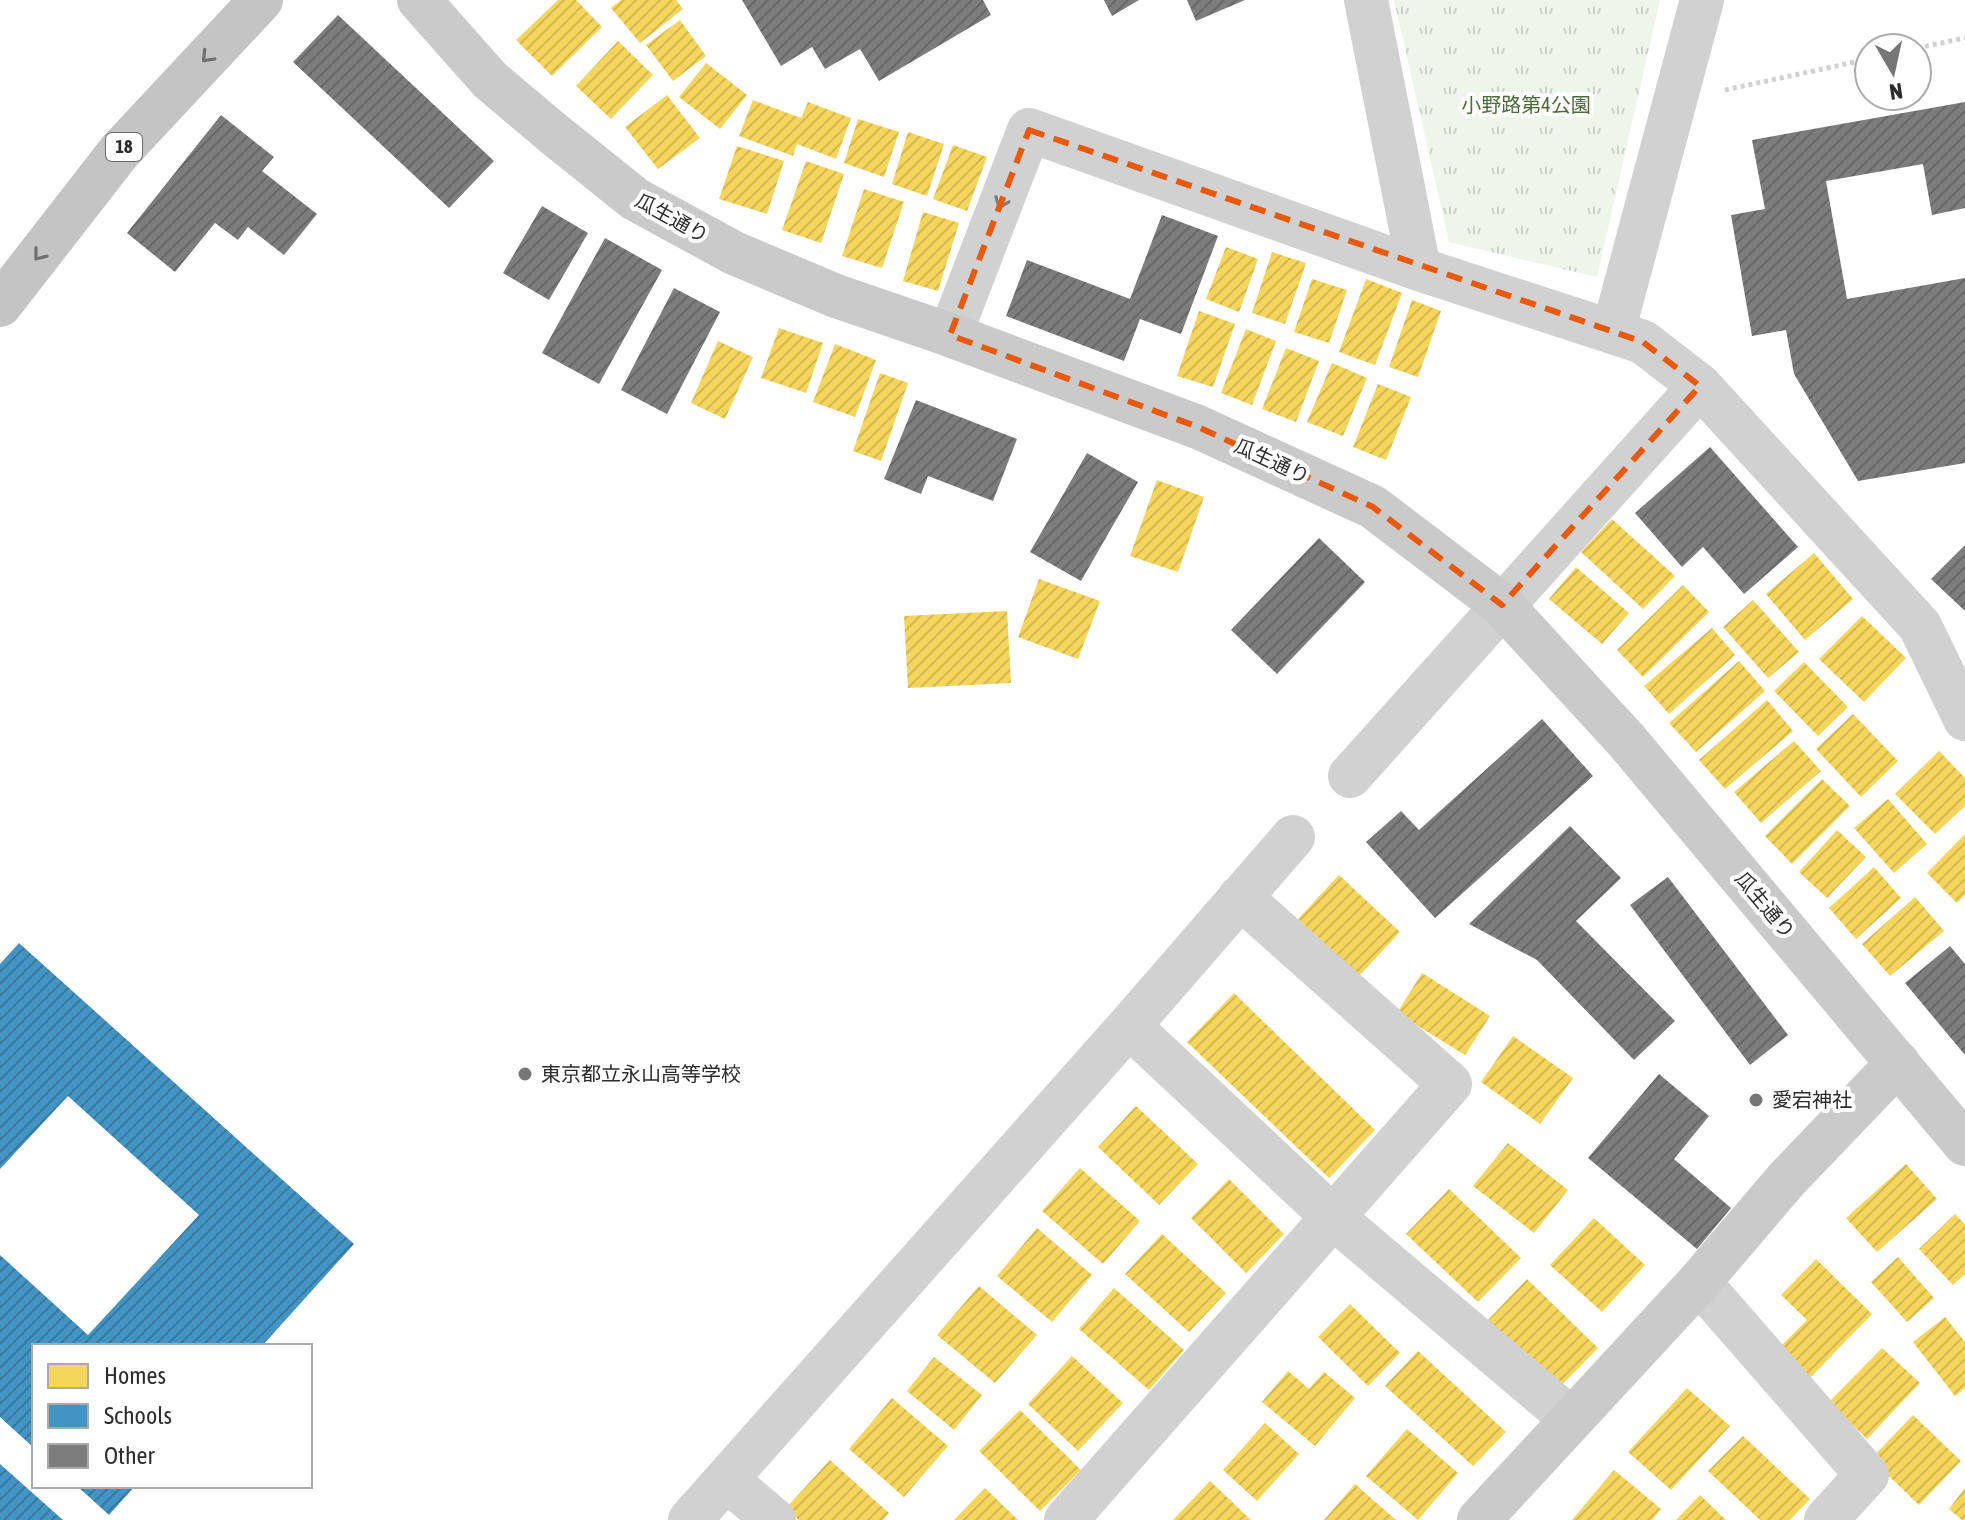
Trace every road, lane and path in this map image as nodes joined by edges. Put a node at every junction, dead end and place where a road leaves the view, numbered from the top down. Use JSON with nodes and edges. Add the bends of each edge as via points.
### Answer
{"nodes":[{"id":1,"x":261,"y":0,"type":"edge"},
{"id":2,"x":419,"y":0,"type":"edge"},
{"id":3,"x":1366,"y":0,"type":"edge"},
{"id":4,"x":1702,"y":0,"type":"edge"},
{"id":5,"x":1965,"y":38,"type":"edge"},
{"id":6,"x":1933,"y":45,"type":"edge"},
{"id":7,"x":1853,"y":63,"type":"edge"},
{"id":8,"x":1724,"y":91,"type":"dead end"},
{"id":9,"x":1419,"y":269,"type":"junction"},
{"id":10,"x":0,"y":305,"type":"edge"},
{"id":11,"x":1613,"y":332,"type":"junction"},
{"id":12,"x":950,"y":335,"type":"junction"},
{"id":13,"x":1700,"y":386,"type":"junction"},
{"id":14,"x":1502,"y":605,"type":"junction"},
{"id":15,"x":1965,"y":719,"type":"edge"},
{"id":16,"x":1350,"y":776,"type":"dead end"},
{"id":17,"x":1293,"y":837,"type":"dead end"},
{"id":18,"x":1240,"y":897,"type":"junction"},
{"id":19,"x":1129,"y":1026,"type":"junction"},
{"id":20,"x":1898,"y":1063,"type":"junction"},
{"id":21,"x":1965,"y":1144,"type":"edge"},
{"id":22,"x":1334,"y":1218,"type":"junction"},
{"id":23,"x":1699,"y":1282,"type":"junction"},
{"id":24,"x":1570,"y":1418,"type":"junction"},
{"id":25,"x":727,"y":1480,"type":"junction"},
{"id":26,"x":690,"y":1520,"type":"edge"},
{"id":27,"x":774,"y":1520,"type":"edge"},
{"id":28,"x":1066,"y":1520,"type":"edge"},
{"id":29,"x":1479,"y":1520,"type":"edge"},
{"id":30,"x":1826,"y":1520,"type":"edge"}],
"edges":[{"from":1,"to":10,"type":"main road","number":"18","one_way":true,"via":[[119,152]]},
{"from":2,"to":12,"type":"street","name":"瓜生通り","via":[[490,80],[635,199],[734,253]]},
{"from":3,"to":9,"type":"street"},
{"from":4,"to":11,"type":"street"},
{"from":5,"to":6,"type":"path"},
{"from":7,"to":8,"type":"path"},
{"from":9,"to":11,"type":"street"},
{"from":9,"to":12,"type":"street","one_way":true,"via":[[1029,130]]},
{"from":11,"to":13,"type":"street","via":[[1643,342]]},
{"from":12,"to":14,"type":"street","name":"瓜生通り","via":[[1198,427],[1373,507]]},
{"from":13,"to":14,"type":"street"},
{"from":13,"to":15,"type":"street","via":[[1920,626]]},
{"from":14,"to":16,"type":"street"},
{"from":14,"to":20,"type":"street","name":"瓜生通り","via":[[1626,740]]},
{"from":17,"to":18,"type":"street"},
{"from":18,"to":19,"type":"street"},
{"from":18,"to":22,"type":"street","via":[[1450,1084]]},
{"from":19,"to":22,"type":"street"},
{"from":19,"to":25,"type":"street"},
{"from":20,"to":21,"type":"street","name":"瓜生通り"},
{"from":20,"to":23,"type":"street","via":[[1786,1180]]},
{"from":22,"to":24,"type":"street"},
{"from":22,"to":28,"type":"street"},
{"from":23,"to":24,"type":"street"},
{"from":23,"to":30,"type":"street","via":[[1867,1475]]},
{"from":24,"to":29,"type":"street"},
{"from":25,"to":26,"type":"street"},
{"from":25,"to":27,"type":"street"}]}
